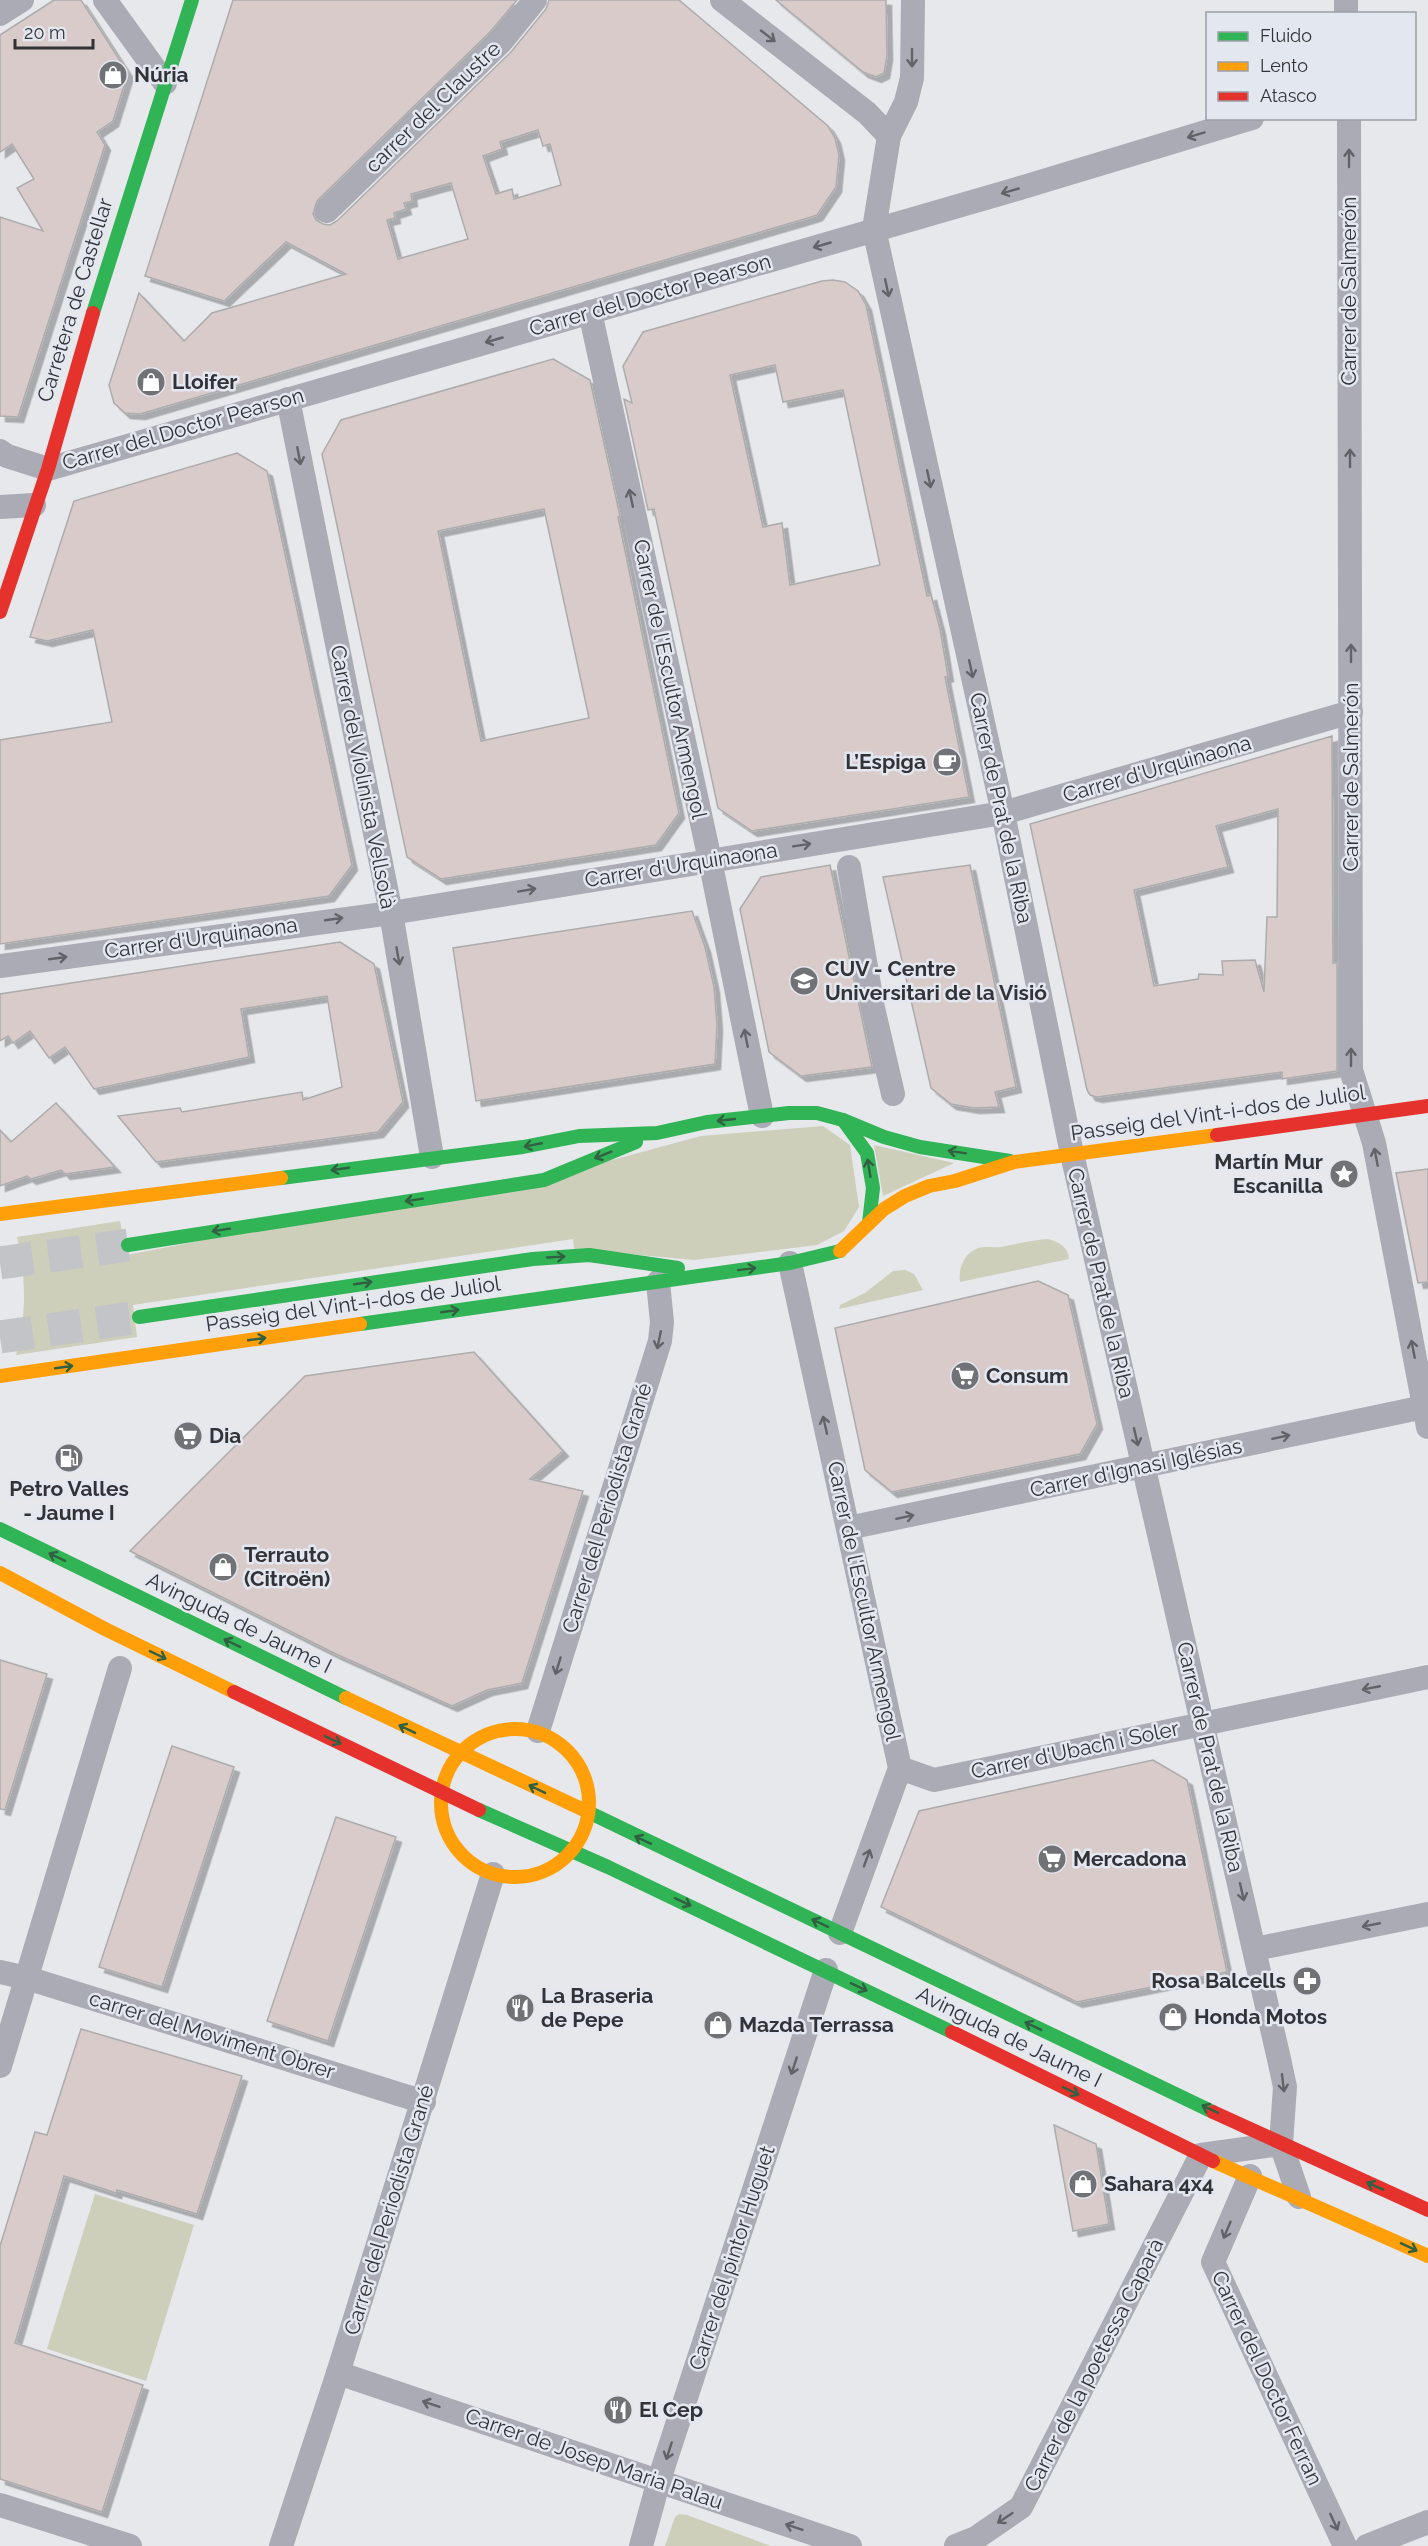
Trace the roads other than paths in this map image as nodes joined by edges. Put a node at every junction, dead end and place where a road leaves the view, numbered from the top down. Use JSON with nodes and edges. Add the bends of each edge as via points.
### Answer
{"nodes":[{"id":1,"x":22,"y":0,"type":"edge"},
{"id":2,"x":105,"y":0,"type":"edge"},
{"id":3,"x":192,"y":0,"type":"edge"},
{"id":4,"x":535,"y":0,"type":"edge"},
{"id":5,"x":722,"y":0,"type":"edge"},
{"id":6,"x":913,"y":0,"type":"edge"},
{"id":7,"x":0,"y":14,"type":"edge"},
{"id":8,"x":165,"y":83,"type":"junction"},
{"id":9,"x":1245,"y":120,"type":"edge"},
{"id":10,"x":1349,"y":120,"type":"edge"},
{"id":11,"x":889,"y":136,"type":"junction"},
{"id":12,"x":327,"y":211,"type":"dead end"},
{"id":13,"x":874,"y":229,"type":"junction"},
{"id":14,"x":590,"y":312,"type":"junction"},
{"id":15,"x":288,"y":399,"type":"junction"},
{"id":16,"x":0,"y":451,"type":"edge"},
{"id":17,"x":48,"y":469,"type":"junction"},
{"id":18,"x":34,"y":505,"type":"junction"},
{"id":19,"x":0,"y":507,"type":"edge"},
{"id":20,"x":0,"y":612,"type":"edge"},
{"id":21,"x":1351,"y":712,"type":"junction"},
{"id":22,"x":1003,"y":813,"type":"junction"},
{"id":23,"x":710,"y":860,"type":"junction"},
{"id":24,"x":849,"y":867,"type":"dead end"},
{"id":25,"x":391,"y":913,"type":"junction"},
{"id":26,"x":0,"y":966,"type":"edge"},
{"id":27,"x":893,"y":1094,"type":"dead end"},
{"id":28,"x":1428,"y":1106,"type":"edge"},
{"id":29,"x":1364,"y":1114,"type":"junction"},
{"id":30,"x":762,"y":1116,"type":"junction"},
{"id":31,"x":843,"y":1120,"type":"junction"},
{"id":32,"x":657,"y":1133,"type":"junction"},
{"id":33,"x":1072,"y":1154,"type":"junction"},
{"id":34,"x":432,"y":1157,"type":"junction"},
{"id":35,"x":1014,"y":1162,"type":"junction"},
{"id":36,"x":0,"y":1214,"type":"edge"},
{"id":37,"x":869,"y":1223,"type":"junction"},
{"id":38,"x":128,"y":1245,"type":"tunnel mouth"},
{"id":39,"x":790,"y":1263,"type":"junction"},
{"id":40,"x":711,"y":1273,"type":"junction"},
{"id":41,"x":658,"y":1282,"type":"junction"},
{"id":42,"x":139,"y":1317,"type":"tunnel mouth"},
{"id":43,"x":2,"y":1376,"type":"edge"},
{"id":44,"x":1426,"y":1415,"type":"edge"},
{"id":45,"x":1143,"y":1467,"type":"junction"},
{"id":46,"x":848,"y":1528,"type":"junction"},
{"id":47,"x":0,"y":1529,"type":"edge"},
{"id":48,"x":0,"y":1573,"type":"edge"},
{"id":49,"x":21,"y":1600,"type":"dead end"},
{"id":50,"x":105,"y":1629,"type":"junction"},
{"id":51,"x":120,"y":1668,"type":"dead end"},
{"id":52,"x":1428,"y":1677,"type":"edge"},
{"id":53,"x":1202,"y":1722,"type":"junction"},
{"id":54,"x":538,"y":1731,"type":"junction"},
{"id":55,"x":461,"y":1751,"type":"junction"},
{"id":56,"x":900,"y":1768,"type":"junction"},
{"id":57,"x":441,"y":1793,"type":"junction"},
{"id":58,"x":589,"y":1815,"type":"junction"},
{"id":59,"x":573,"y":1851,"type":"junction"},
{"id":60,"x":493,"y":1874,"type":"junction"},
{"id":61,"x":1428,"y":1914,"type":"edge"},
{"id":62,"x":840,"y":1933,"type":"junction"},
{"id":63,"x":1255,"y":1949,"type":"junction"},
{"id":64,"x":825,"y":1970,"type":"junction"},
{"id":65,"x":0,"y":1972,"type":"edge"},
{"id":66,"x":27,"y":1978,"type":"junction"},
{"id":67,"x":0,"y":2066,"type":"edge"},
{"id":68,"x":424,"y":2102,"type":"junction"},
{"id":69,"x":1281,"y":2144,"type":"junction"},
{"id":70,"x":1201,"y":2155,"type":"junction"},
{"id":71,"x":1250,"y":2176,"type":"junction"},
{"id":72,"x":1299,"y":2197,"type":"junction"},
{"id":73,"x":1428,"y":2210,"type":"edge"},
{"id":74,"x":1428,"y":2256,"type":"edge"},
{"id":75,"x":338,"y":2373,"type":"junction"},
{"id":76,"x":659,"y":2480,"type":"junction"},
{"id":77,"x":0,"y":2505,"type":"edge"},
{"id":78,"x":1428,"y":2522,"type":"edge"},
{"id":79,"x":971,"y":2543,"type":"edge"},
{"id":80,"x":129,"y":2546,"type":"edge"},
{"id":81,"x":281,"y":2546,"type":"edge"},
{"id":82,"x":640,"y":2546,"type":"edge"},
{"id":83,"x":850,"y":2546,"type":"edge"},
{"id":84,"x":1345,"y":2546,"type":"edge"},
{"id":85,"x":1367,"y":2546,"type":"edge"}],
"edges":[{"from":1,"to":7,"type":"street"},
{"from":2,"to":8,"type":"street"},
{"from":3,"to":8,"type":"street","name":"Carretera de Castellar"},
{"from":4,"to":12,"type":"street","name":"carrer del Claustre","via":[[501,42]]},
{"from":5,"to":11,"type":"street","one_way":true,"via":[[867,113]]},
{"from":6,"to":11,"type":"street","name":"Carrer de Prat de la Riba","one_way":true,"via":[[912,78],[906,102]]},
{"from":8,"to":17,"type":"street","name":"Carretera de Castellar"},
{"from":9,"to":13,"type":"street","name":"Carrer del Doctor Pearson","one_way":true},
{"from":21,"to":10,"type":"street","name":"Carrer de Salmerón","one_way":true},
{"from":11,"to":13,"type":"street","name":"Carrer de Prat de la Riba"},
{"from":13,"to":14,"type":"street","name":"Carrer del Doctor Pearson","one_way":true},
{"from":13,"to":22,"type":"street","name":"Carrer de Prat de la Riba","one_way":true},
{"from":14,"to":15,"type":"street","name":"Carrer del Doctor Pearson","one_way":true},
{"from":23,"to":14,"type":"street","name":"Carrer de l'Escultor Armengol","one_way":true},
{"from":15,"to":17,"type":"street","name":"Carrer del Doctor Pearson"},
{"from":15,"to":25,"type":"street","name":"Carrer del Violinista Vellsolà","one_way":true},
{"from":16,"to":17,"type":"street"},
{"from":17,"to":18,"type":"street","name":"Carretera de Castellar"},
{"from":18,"to":19,"type":"street"},
{"from":18,"to":20,"type":"street","name":"Carretera de Castellar"},
{"from":21,"to":22,"type":"street","name":"Carrer d'Urquinaona"},
{"from":29,"to":21,"type":"street","name":"Carrer de Salmerón","one_way":true,"via":[[1351,1070]]},
{"from":23,"to":22,"type":"street","name":"Carrer d'Urquinaona","one_way":true},
{"from":22,"to":33,"type":"street","name":"Carrer de Prat de la Riba"},
{"from":25,"to":23,"type":"street","name":"Carrer d'Urquinaona","one_way":true},
{"from":30,"to":23,"type":"street","name":"Carrer de l'Escultor Armengol","one_way":true},
{"from":24,"to":27,"type":"street","via":[[873,1008]]},
{"from":26,"to":25,"type":"street","name":"Carrer d'Urquinaona","one_way":true},
{"from":25,"to":34,"type":"street","name":"Carrer del Violinista Vellsolà","one_way":true},
{"from":28,"to":29,"type":"street","name":"Passeig del Vint-i-dos de Juliol"},
{"from":29,"to":33,"type":"street","name":"Passeig del Vint-i-dos de Juliol"},
{"from":44,"to":29,"type":"street","name":"Carrer de Salmerón","one_way":true,"via":[[1374,1143]]},
{"from":30,"to":31,"type":"street","name":"Passeig del Vint-i-dos de Juliol","via":[[817,1113]]},
{"from":30,"to":32,"type":"street","name":"Passeig del Vint-i-dos de Juliol","one_way":true},
{"from":35,"to":31,"type":"street","name":"Passeig del Vint-i-dos de Juliol","one_way":true,"via":[[920,1147]]},
{"from":37,"to":31,"type":"street","one_way":true,"via":[[873,1188],[867,1154]]},
{"from":32,"to":34,"type":"street","name":"Passeig del Vint-i-dos de Juliol","one_way":true,"via":[[579,1136]]},
{"from":32,"to":38,"type":"street","name":"Passeig del Vint-i-dos de Juliol","one_way":true,"via":[[544,1180]]},
{"from":33,"to":35,"type":"street","name":"Passeig del Vint-i-dos de Juliol"},
{"from":33,"to":45,"type":"street","name":"Carrer de Prat de la Riba","one_way":true},
{"from":34,"to":36,"type":"street","name":"Passeig del Vint-i-dos de Juliol","one_way":true},
{"from":35,"to":37,"type":"street","name":"Passeig del Vint-i-dos de Juliol","via":[[928,1186],[884,1209]]},
{"from":37,"to":39,"type":"street","name":"Passeig del Vint-i-dos de Juliol","via":[[841,1251]]},
{"from":40,"to":39,"type":"street","name":"Passeig del Vint-i-dos de Juliol","one_way":true},
{"from":46,"to":39,"type":"street","name":"Carrer de l'Escultor Armengol","one_way":true},
{"from":40,"to":41,"type":"street","name":"Passeig del Vint-i-dos de Juliol"},
{"from":42,"to":40,"type":"street","name":"Passeig del Vint-i-dos de Juliol","one_way":true,"via":[[533,1258],[588,1256]]},
{"from":43,"to":41,"type":"street","name":"Passeig del Vint-i-dos de Juliol","one_way":true},
{"from":41,"to":54,"type":"street","name":"Carrer del Periodista Grané","one_way":true,"via":[[660,1341]]},
{"from":45,"to":44,"type":"street","name":"Carrer d'Ignasi Iglésias","one_way":true},
{"from":46,"to":45,"type":"street","name":"Carrer d'Ignasi Iglésias","one_way":true},
{"from":45,"to":53,"type":"street","name":"Carrer de Prat de la Riba"},
{"from":46,"to":56,"type":"street","name":"Carrer de l'Escultor Armengol"},
{"from":55,"to":47,"type":"street","name":"Avinguda de Jaume I","one_way":true,"via":[[433,1742]]},
{"from":48,"to":50,"type":"street","name":"Avinguda de Jaume I"},
{"from":49,"to":50,"type":"street"},
{"from":50,"to":57,"type":"street","name":"Avinguda de Jaume I","one_way":true},
{"from":51,"to":66,"type":"street"},
{"from":52,"to":53,"type":"street","name":"Carrer d'Ubach i Soler","one_way":true},
{"from":53,"to":56,"type":"street","name":"Carrer d'Ubach i Soler","via":[[934,1780]]},
{"from":53,"to":63,"type":"street","name":"Carrer de Prat de la Riba","one_way":true},
{"from":54,"to":55,"type":"street","via":[[521,1728],[488,1733]]},
{"from":54,"to":58,"type":"street","via":[[557,1740],[584,1773],[590,1794]]},
{"from":55,"to":57,"type":"street","via":[[450,1765]]},
{"from":58,"to":55,"type":"street","name":"Avinguda de Jaume I","one_way":true},
{"from":62,"to":56,"type":"street","name":"Carrer de l'Escultor Armengol","one_way":true},
{"from":57,"to":59,"type":"street","name":"Avinguda de Jaume I"},
{"from":57,"to":60,"type":"street","via":[[441,1814],[447,1834],[474,1865]]},
{"from":58,"to":59,"type":"street"},
{"from":62,"to":58,"type":"street","name":"Avinguda de Jaume I","one_way":true},
{"from":59,"to":60,"type":"street","via":[[545,1872],[510,1877]]},
{"from":59,"to":64,"type":"street","name":"Avinguda de Jaume I","one_way":true},
{"from":60,"to":68,"type":"street","name":"Carrer del Periodista Grané"},
{"from":61,"to":63,"type":"street","one_way":true},
{"from":69,"to":62,"type":"street","name":"Avinguda de Jaume I","one_way":true},
{"from":63,"to":69,"type":"street","name":"Carrer de Prat de la Riba","one_way":true,"via":[[1285,2086]]},
{"from":64,"to":70,"type":"street","name":"Avinguda de Jaume I","one_way":true},
{"from":64,"to":76,"type":"street","name":"Carrer del pintor Huguet","one_way":true},
{"from":65,"to":66,"type":"street","name":"carrer del Moviment Obrer"},
{"from":66,"to":67,"type":"street"},
{"from":66,"to":68,"type":"street","name":"carrer del Moviment Obrer"},
{"from":68,"to":75,"type":"street","name":"Carrer del Periodista Grané"},
{"from":69,"to":70,"type":"street"},
{"from":69,"to":72,"type":"street","name":"Carrer de Prat de la Riba"},
{"from":73,"to":69,"type":"street","name":"Avinguda de Jaume I","one_way":true},
{"from":70,"to":71,"type":"street","name":"Avinguda de Jaume I"},
{"from":70,"to":79,"type":"street","name":"Carrer de la poetessa Caparà","one_way":true,"via":[[1021,2507]]},
{"from":71,"to":72,"type":"street","name":"Avinguda de Jaume I"},
{"from":71,"to":84,"type":"street","name":"Carrer del Doctor Ferran","one_way":true,"via":[[1213,2262]]},
{"from":72,"to":74,"type":"street","name":"Avinguda de Jaume I","one_way":true},
{"from":76,"to":75,"type":"street","name":"Carrer de Josep Maria Palau","one_way":true},
{"from":75,"to":81,"type":"street","name":"Carrer del Periodista Grané"},
{"from":76,"to":82,"type":"street","name":"Carrer del pintor Huguet"},
{"from":83,"to":76,"type":"street","name":"Carrer de Josep Maria Palau","one_way":true},
{"from":77,"to":80,"type":"street"},
{"from":78,"to":85,"type":"street"}]}
